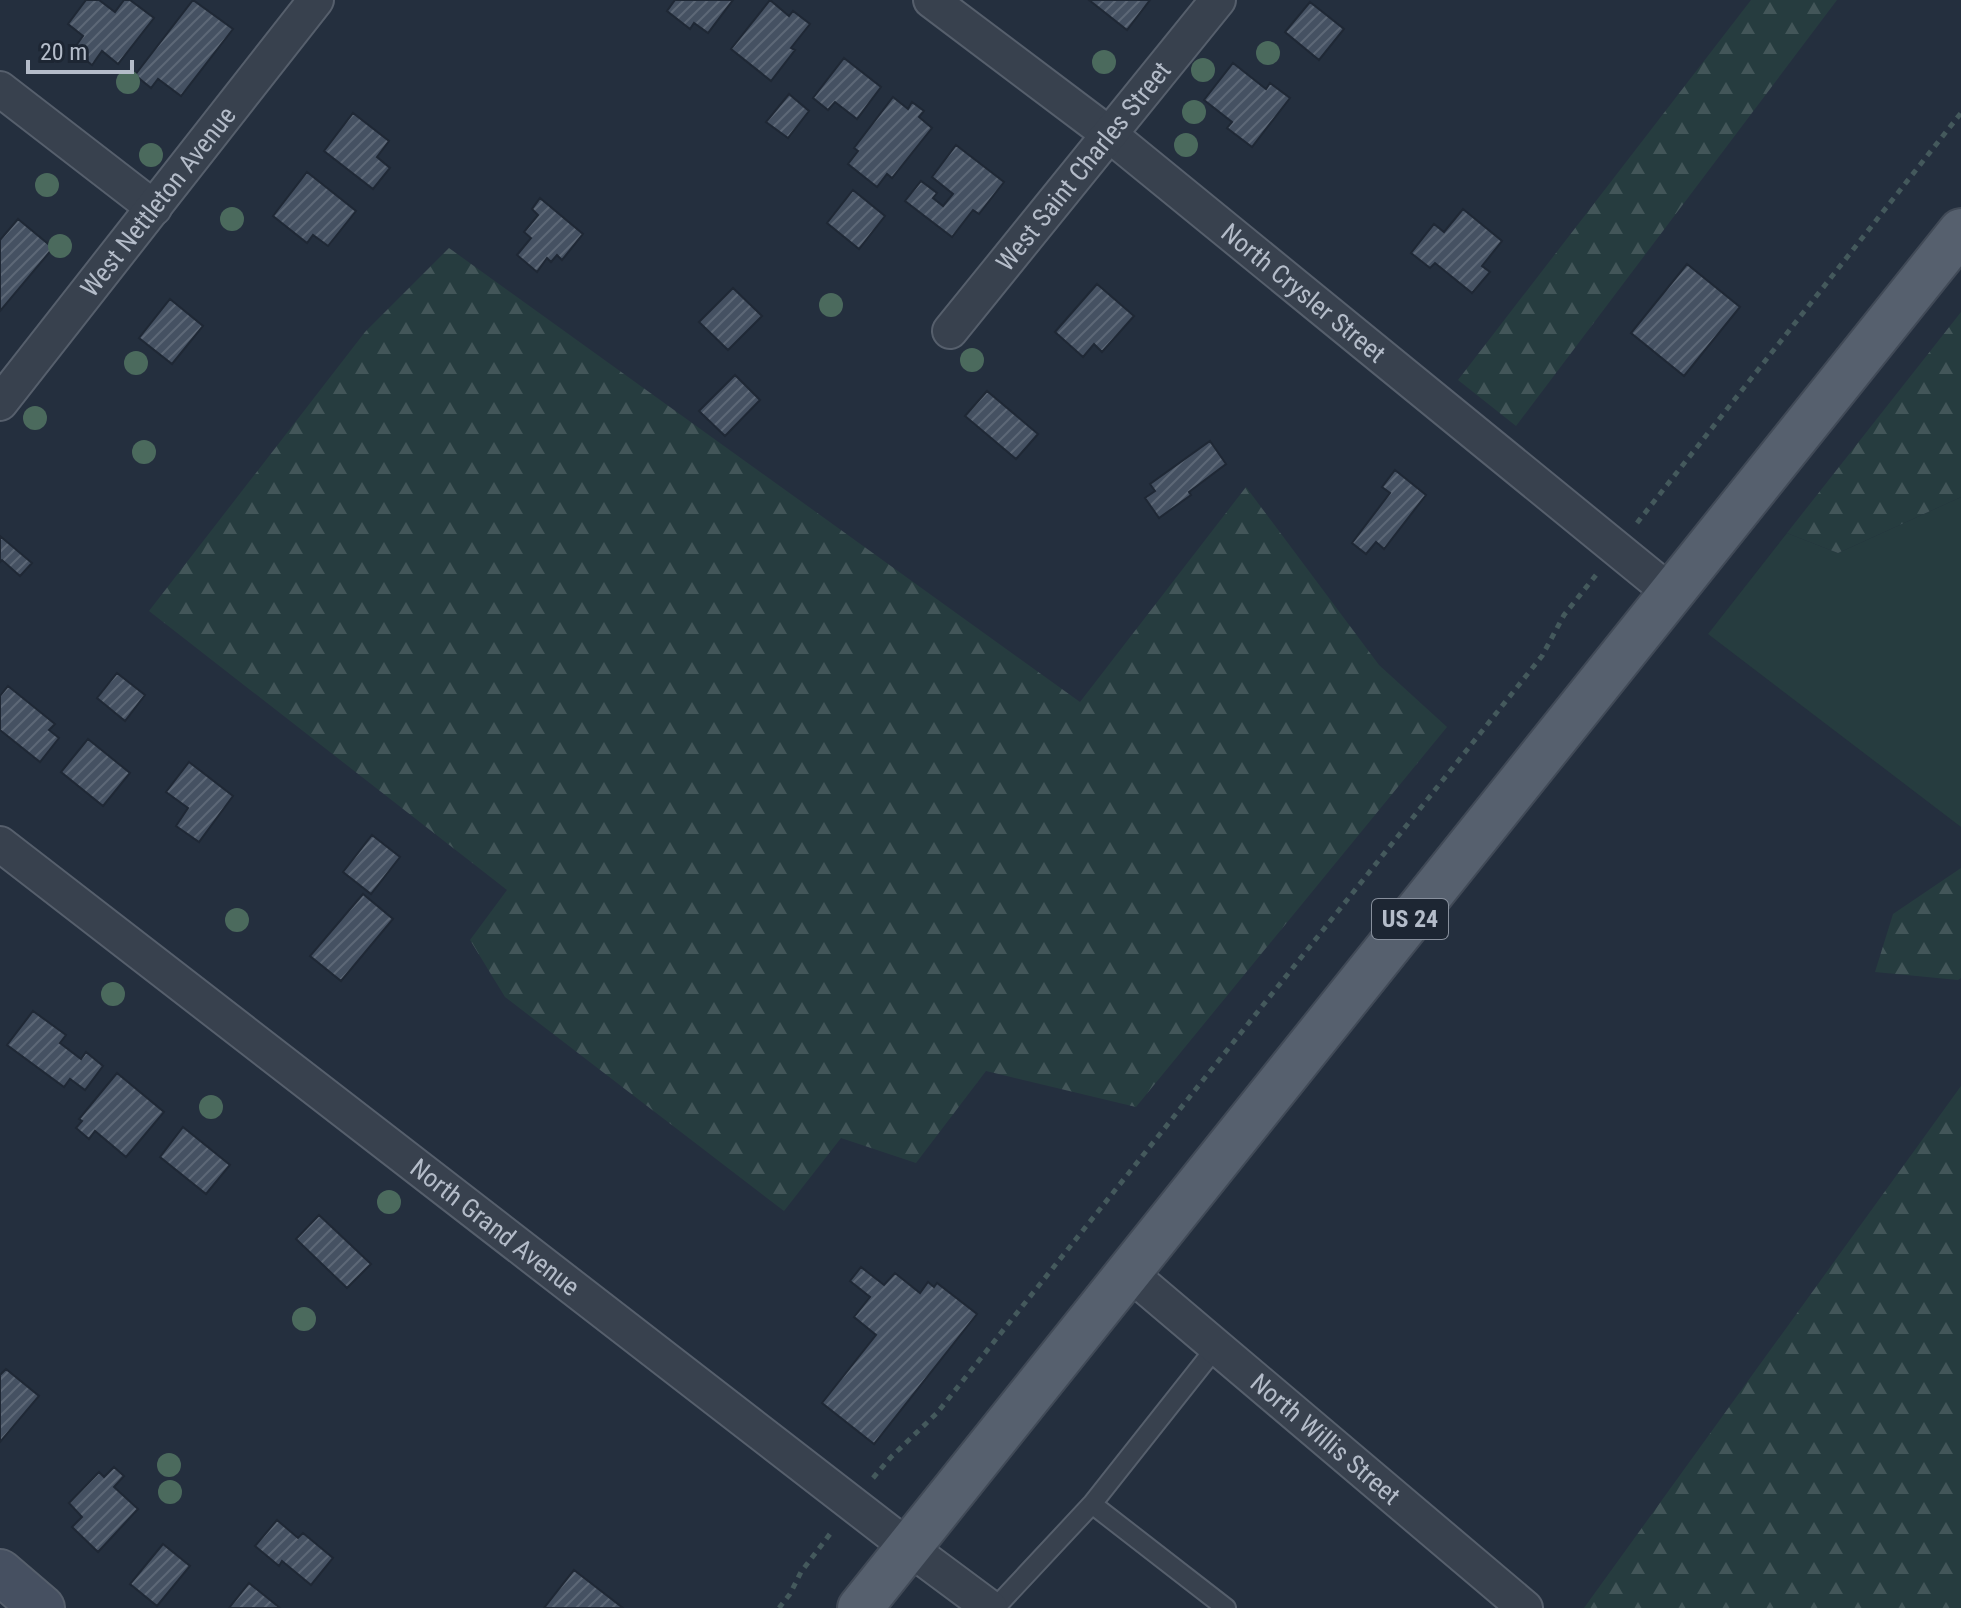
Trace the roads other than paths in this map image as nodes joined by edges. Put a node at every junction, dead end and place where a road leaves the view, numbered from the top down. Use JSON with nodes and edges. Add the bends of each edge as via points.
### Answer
{"nodes":[{"id":1,"x":316,"y":0,"type":"edge"},
{"id":2,"x":931,"y":0,"type":"edge"},
{"id":3,"x":1218,"y":0,"type":"edge"},
{"id":4,"x":0,"y":89,"type":"edge"},
{"id":5,"x":1110,"y":135,"type":"junction"},
{"id":6,"x":154,"y":208,"type":"junction"},
{"id":7,"x":1961,"y":231,"type":"edge"},
{"id":8,"x":950,"y":331,"type":"dead end"},
{"id":9,"x":0,"y":403,"type":"edge"},
{"id":10,"x":1671,"y":593,"type":"junction"},
{"id":11,"x":0,"y":844,"type":"edge"},
{"id":12,"x":1127,"y":1271,"type":"junction"},
{"id":13,"x":1217,"y":1346,"type":"junction"},
{"id":14,"x":1092,"y":1504,"type":"junction"},
{"id":15,"x":908,"y":1547,"type":"junction"},
{"id":16,"x":0,"y":1572,"type":"edge"},
{"id":17,"x":42,"y":1608,"type":"edge"},
{"id":18,"x":860,"y":1608,"type":"edge"},
{"id":19,"x":993,"y":1608,"type":"edge"},
{"id":20,"x":1226,"y":1608,"type":"edge"},
{"id":21,"x":1525,"y":1608,"type":"edge"}],
"edges":[{"from":1,"to":6,"type":"street","name":"West Nettleton Avenue"},
{"from":2,"to":5,"type":"street","name":"North Crysler Street"},
{"from":3,"to":5,"type":"street","name":"West Saint Charles Street"},
{"from":4,"to":6,"type":"street"},
{"from":5,"to":8,"type":"street","name":"West Saint Charles Street"},
{"from":5,"to":10,"type":"street","name":"North Crysler Street"},
{"from":6,"to":9,"type":"street","name":"West Nettleton Avenue"},
{"from":7,"to":10,"type":"main road","number":"US 24"},
{"from":10,"to":12,"type":"main road","number":"US 24"},
{"from":11,"to":15,"type":"street","name":"North Grand Avenue"},
{"from":12,"to":13,"type":"street","name":"North Willis Street"},
{"from":12,"to":15,"type":"main road","number":"US 24"},
{"from":13,"to":14,"type":"lane"},
{"from":13,"to":21,"type":"street","name":"North Willis Street"},
{"from":14,"to":19,"type":"lane"},
{"from":14,"to":20,"type":"lane"},
{"from":15,"to":18,"type":"main road","number":"US 24"},
{"from":15,"to":19,"type":"street","name":"North Grand Avenue"},
{"from":16,"to":17,"type":"main road"}]}
